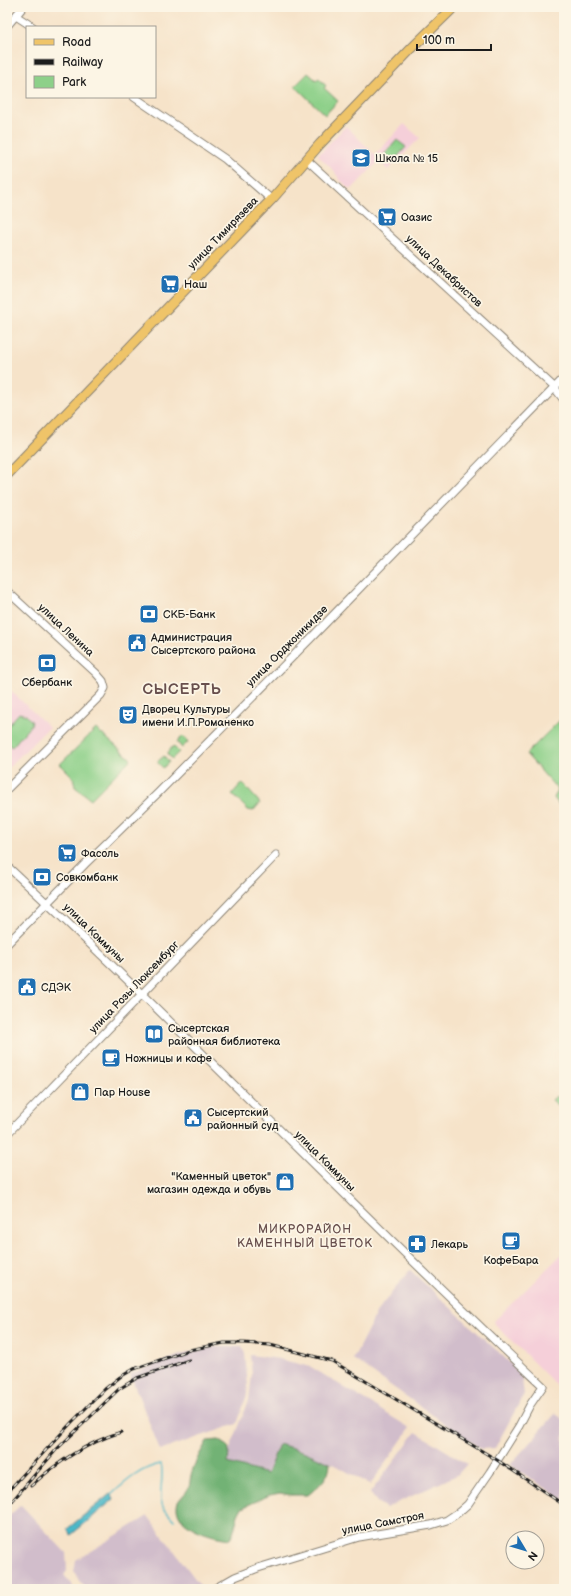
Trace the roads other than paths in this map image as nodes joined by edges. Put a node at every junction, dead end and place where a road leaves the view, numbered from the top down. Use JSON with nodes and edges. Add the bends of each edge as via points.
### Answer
{"nodes":[{"id":1,"x":23,"y":7,"type":"edge"},
{"id":2,"x":454,"y":7,"type":"edge"},
{"id":3,"x":16,"y":16,"type":"junction"},
{"id":4,"x":7,"y":26,"type":"edge"},
{"id":5,"x":31,"y":26,"type":"edge"},
{"id":6,"x":135,"y":98,"type":"edge"},
{"id":7,"x":307,"y":160,"type":"junction"},
{"id":8,"x":272,"y":200,"type":"junction"},
{"id":9,"x":564,"y":378,"type":"edge"},
{"id":10,"x":554,"y":387,"type":"junction"},
{"id":11,"x":564,"y":400,"type":"edge"},
{"id":12,"x":7,"y":475,"type":"edge"},
{"id":13,"x":7,"y":591,"type":"edge"},
{"id":14,"x":7,"y":789,"type":"edge"},
{"id":15,"x":276,"y":855,"type":"dead end"},
{"id":16,"x":7,"y":866,"type":"edge"},
{"id":17,"x":47,"y":903,"type":"junction"},
{"id":18,"x":7,"y":944,"type":"edge"},
{"id":19,"x":141,"y":995,"type":"junction"},
{"id":20,"x":7,"y":1134,"type":"edge"},
{"id":21,"x":543,"y":1386,"type":"joint"},
{"id":22,"x":214,"y":1589,"type":"edge"}],
"edges":[{"from":1,"to":3,"type":"street"},
{"from":2,"to":7,"type":"main road","name":"улица Тимирязева"},
{"from":3,"to":4,"type":"street"},
{"from":3,"to":5,"type":"street"},
{"from":6,"to":8,"type":"street","via":[[225,159]]},
{"from":7,"to":8,"type":"main road","name":"улица Тимирязева"},
{"from":7,"to":10,"type":"street","name":"улица Декабристов"},
{"from":8,"to":12,"type":"main road","name":"улица Тимирязева"},
{"from":9,"to":10,"type":"street","name":"улица Орджоникидзе"},
{"from":10,"to":11,"type":"street","name":"улица Декабристов"},
{"from":10,"to":17,"type":"street","name":"улица Орджоникидзе","via":[[312,637]]},
{"from":13,"to":14,"type":"street","name":"улица Ленина","via":[[96,673],[103,680],[105,688],[101,695]]},
{"from":15,"to":19,"type":"street","name":"улица Розы Люксембург"},
{"from":16,"to":17,"type":"street","name":"улица Коммуны"},
{"from":17,"to":18,"type":"street","name":"улица Орджоникидзе"},
{"from":17,"to":19,"type":"street","name":"улица Коммуны"},
{"from":19,"to":20,"type":"street","name":"улица Розы Люксембург"},
{"from":19,"to":21,"type":"street","name":"улица Коммуны"},
{"from":21,"to":22,"type":"street","name":"улица Самстроя","via":[[468,1504],[447,1520],[359,1537],[258,1568]]}]}
